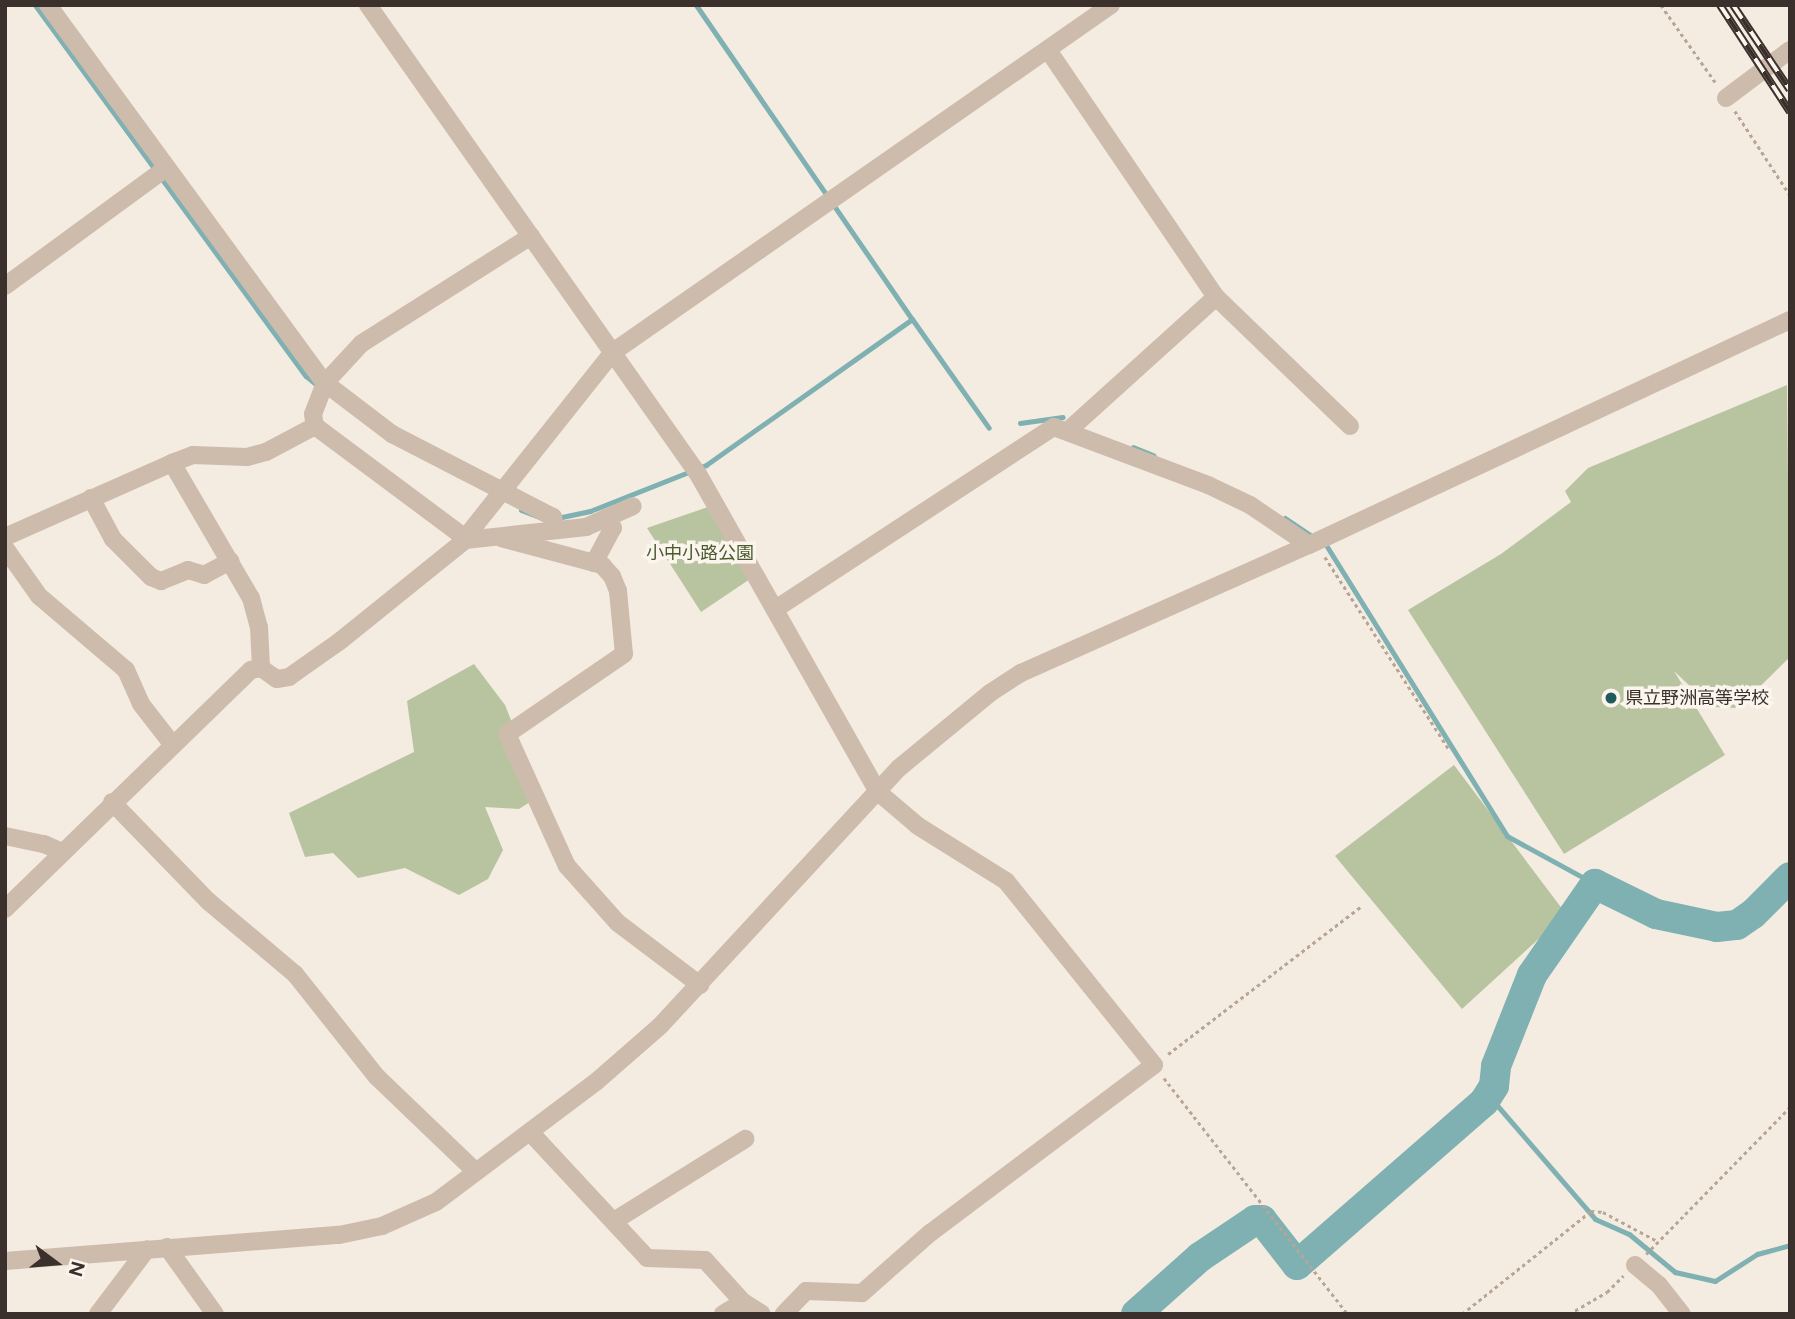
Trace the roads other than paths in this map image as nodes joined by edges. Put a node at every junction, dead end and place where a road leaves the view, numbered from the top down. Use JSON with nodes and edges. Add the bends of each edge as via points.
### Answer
{"nodes":[{"id":1,"x":48,"y":5,"type":"edge"},
{"id":2,"x":368,"y":5,"type":"edge"},
{"id":3,"x":1111,"y":5,"type":"edge"},
{"id":4,"x":1048,"y":50,"type":"junction"},
{"id":5,"x":1790,"y":50,"type":"edge"},
{"id":6,"x":1726,"y":98,"type":"dead end"},
{"id":7,"x":165,"y":169,"type":"junction"},
{"id":8,"x":531,"y":236,"type":"junction"},
{"id":9,"x":5,"y":286,"type":"edge"},
{"id":10,"x":1216,"y":297,"type":"junction"},
{"id":11,"x":1790,"y":320,"type":"edge"},
{"id":12,"x":613,"y":352,"type":"junction"},
{"id":13,"x":325,"y":383,"type":"junction"},
{"id":14,"x":315,"y":426,"type":"junction"},
{"id":15,"x":1350,"y":426,"type":"dead end"},
{"id":16,"x":1069,"y":430,"type":"junction"},
{"id":17,"x":172,"y":463,"type":"junction"},
{"id":18,"x":503,"y":490,"type":"junction"},
{"id":19,"x":91,"y":498,"type":"junction"},
{"id":20,"x":634,"y":506,"type":"dead end"},
{"id":21,"x":607,"y":517,"type":"junction"},
{"id":22,"x":556,"y":530,"type":"junction"},
{"id":23,"x":496,"y":536,"type":"junction"},
{"id":24,"x":5,"y":537,"type":"edge"},
{"id":25,"x":1308,"y":545,"type":"junction"},
{"id":26,"x":5,"y":548,"type":"edge"},
{"id":27,"x":230,"y":561,"type":"junction"},
{"id":28,"x":594,"y":563,"type":"junction"},
{"id":29,"x":777,"y":608,"type":"junction"},
{"id":30,"x":261,"y":668,"type":"junction"},
{"id":31,"x":172,"y":744,"type":"junction"},
{"id":32,"x":878,"y":792,"type":"junction"},
{"id":33,"x":113,"y":802,"type":"junction"},
{"id":34,"x":5,"y":836,"type":"edge"},
{"id":35,"x":62,"y":852,"type":"junction"},
{"id":36,"x":5,"y":909,"type":"edge"},
{"id":37,"x":700,"y":985,"type":"junction"},
{"id":38,"x":530,"y":1132,"type":"junction"},
{"id":39,"x":745,"y":1139,"type":"dead end"},
{"id":40,"x":476,"y":1172,"type":"junction"},
{"id":41,"x":614,"y":1220,"type":"junction"},
{"id":42,"x":167,"y":1247,"type":"junction"},
{"id":43,"x":147,"y":1250,"type":"junction"},
{"id":44,"x":5,"y":1261,"type":"edge"},
{"id":45,"x":1635,"y":1265,"type":"road end"},
{"id":46,"x":743,"y":1302,"type":"junction"},
{"id":47,"x":98,"y":1314,"type":"edge"},
{"id":48,"x":215,"y":1314,"type":"edge"},
{"id":49,"x":723,"y":1314,"type":"edge"},
{"id":50,"x":761,"y":1314,"type":"edge"},
{"id":51,"x":784,"y":1314,"type":"edge"},
{"id":52,"x":1682,"y":1314,"type":"edge"}],
"edges":[{"from":1,"to":7,"type":"street"},
{"from":2,"to":8,"type":"street"},
{"from":3,"to":4,"type":"street"},
{"from":4,"to":10,"type":"street"},
{"from":4,"to":12,"type":"street"},
{"from":5,"to":6,"type":"street"},
{"from":7,"to":9,"type":"street"},
{"from":7,"to":13,"type":"street"},
{"from":8,"to":12,"type":"street"},
{"from":8,"to":13,"type":"street","via":[[361,344]]},
{"from":10,"to":15,"type":"street"},
{"from":10,"to":16,"type":"street"},
{"from":11,"to":25,"type":"street"},
{"from":12,"to":18,"type":"street"},
{"from":12,"to":29,"type":"street","via":[[698,474]]},
{"from":13,"to":14,"type":"street","via":[[313,414]]},
{"from":13,"to":18,"type":"street","via":[[393,433]]},
{"from":14,"to":17,"type":"street","via":[[247,457],[193,455]]},
{"from":14,"to":18,"type":"street","via":[[465,538]]},
{"from":16,"to":25,"type":"street","via":[[1250,505]]},
{"from":16,"to":29,"type":"street","via":[[1054,427],[1039,435]]},
{"from":17,"to":19,"type":"street"},
{"from":17,"to":27,"type":"street"},
{"from":18,"to":22,"type":"street","via":[[553,517]]},
{"from":19,"to":24,"type":"street"},
{"from":19,"to":27,"type":"street","via":[[113,539],[161,582],[188,570],[204,575]]},
{"from":20,"to":21,"type":"street"},
{"from":21,"to":22,"type":"street","via":[[586,527]]},
{"from":21,"to":28,"type":"street","via":[[613,528]]},
{"from":22,"to":23,"type":"street"},
{"from":23,"to":28,"type":"street"},
{"from":23,"to":30,"type":"street","via":[[465,540],[449,548],[340,641],[289,677],[277,679]]},
{"from":25,"to":32,"type":"street","via":[[1021,673],[955,719]]},
{"from":26,"to":31,"type":"street","via":[[39,596],[126,670],[141,704]]},
{"from":27,"to":30,"type":"street","via":[[251,598],[259,627]]},
{"from":28,"to":37,"type":"street","via":[[607,570],[618,591],[624,654],[507,734],[567,866],[618,923]]},
{"from":29,"to":32,"type":"street"},
{"from":30,"to":31,"type":"street","via":[[251,670]]},
{"from":31,"to":33,"type":"street"},
{"from":32,"to":37,"type":"street"},
{"from":32,"to":51,"type":"street","via":[[918,826],[1006,881],[1154,1065],[930,1233],[862,1293],[806,1291]]},
{"from":33,"to":35,"type":"street"},
{"from":33,"to":40,"type":"street","via":[[208,901],[295,974],[377,1077]]},
{"from":34,"to":35,"type":"street"},
{"from":35,"to":36,"type":"street"},
{"from":37,"to":38,"type":"street","via":[[597,1081]]},
{"from":38,"to":40,"type":"street"},
{"from":38,"to":41,"type":"street"},
{"from":39,"to":41,"type":"street"},
{"from":40,"to":42,"type":"street","via":[[436,1202],[382,1226],[339,1235]]},
{"from":41,"to":46,"type":"street","via":[[648,1258],[705,1260]]},
{"from":42,"to":43,"type":"street"},
{"from":42,"to":48,"type":"street"},
{"from":43,"to":44,"type":"street"},
{"from":43,"to":47,"type":"street"},
{"from":45,"to":52,"type":"street"},
{"from":46,"to":49,"type":"street"},
{"from":46,"to":50,"type":"street"}]}
